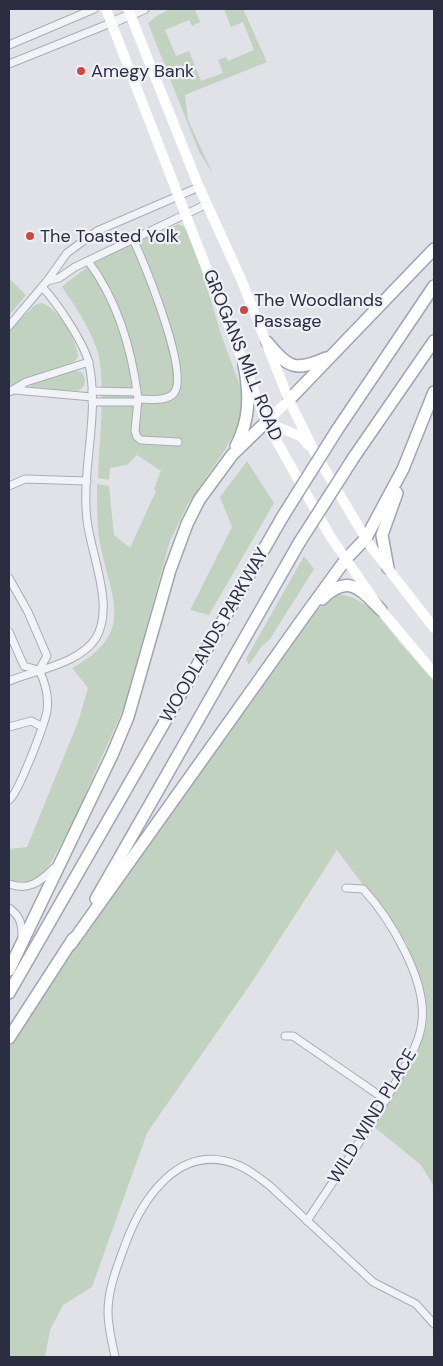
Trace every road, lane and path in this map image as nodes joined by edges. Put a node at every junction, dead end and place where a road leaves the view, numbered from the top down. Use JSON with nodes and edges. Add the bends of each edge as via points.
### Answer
{"nodes":[{"id":1,"x":94,"y":9,"type":"edge"},
{"id":2,"x":106,"y":9,"type":"edge"},
{"id":3,"x":144,"y":9,"type":"edge"},
{"id":4,"x":129,"y":12,"type":"edge"},
{"id":5,"x":111,"y":22,"type":"junction"},
{"id":6,"x":9,"y":45,"type":"edge"},
{"id":7,"x":9,"y":64,"type":"edge"},
{"id":8,"x":199,"y":187,"type":"junction"},
{"id":9,"x":180,"y":196,"type":"junction"},
{"id":10,"x":207,"y":204,"type":"junction"},
{"id":11,"x":187,"y":213,"type":"junction"},
{"id":12,"x":134,"y":239,"type":"junction"},
{"id":13,"x":434,"y":249,"type":"edge"},
{"id":14,"x":88,"y":261,"type":"junction"},
{"id":15,"x":44,"y":284,"type":"junction"},
{"id":16,"x":434,"y":286,"type":"edge"},
{"id":17,"x":9,"y":326,"type":"edge"},
{"id":18,"x":434,"y":341,"type":"edge"},
{"id":19,"x":266,"y":342,"type":"junction"},
{"id":20,"x":332,"y":355,"type":"junction"},
{"id":21,"x":89,"y":362,"type":"junction"},
{"id":22,"x":244,"y":366,"type":"junction"},
{"id":23,"x":11,"y":391,"type":"edge"},
{"id":24,"x":434,"y":392,"type":"edge"},
{"id":25,"x":92,"y":396,"type":"junction"},
{"id":26,"x":137,"y":398,"type":"junction"},
{"id":27,"x":289,"y":400,"type":"junction"},
{"id":28,"x":266,"y":422,"type":"junction"},
{"id":29,"x":178,"y":442,"type":"dead end"},
{"id":30,"x":315,"y":454,"type":"junction"},
{"id":31,"x":232,"y":455,"type":"junction"},
{"id":32,"x":403,"y":469,"type":"junction"},
{"id":33,"x":87,"y":481,"type":"junction"},
{"id":34,"x":9,"y":486,"type":"edge"},
{"id":35,"x":366,"y":538,"type":"junction"},
{"id":36,"x":346,"y":559,"type":"junction"},
{"id":37,"x":388,"y":568,"type":"junction"},
{"id":38,"x":9,"y":578,"type":"edge"},
{"id":39,"x":381,"y":610,"type":"junction"},
{"id":40,"x":306,"y":614,"type":"junction"},
{"id":41,"x":434,"y":628,"type":"edge"},
{"id":42,"x":9,"y":632,"type":"edge"},
{"id":43,"x":39,"y":670,"type":"junction"},
{"id":44,"x":434,"y":673,"type":"edge"},
{"id":45,"x":9,"y":681,"type":"edge"},
{"id":46,"x":41,"y":726,"type":"junction"},
{"id":47,"x":9,"y":727,"type":"edge"},
{"id":48,"x":9,"y":800,"type":"edge"},
{"id":49,"x":60,"y":863,"type":"junction"},
{"id":50,"x":9,"y":884,"type":"edge"},
{"id":51,"x":346,"y":888,"type":"dead end"},
{"id":52,"x":9,"y":908,"type":"edge"},
{"id":53,"x":70,"y":944,"type":"junction"},
{"id":54,"x":22,"y":946,"type":"junction"},
{"id":55,"x":9,"y":970,"type":"edge"},
{"id":56,"x":9,"y":993,"type":"edge"},
{"id":57,"x":285,"y":1036,"type":"dead end"},
{"id":58,"x":9,"y":1038,"type":"edge"},
{"id":59,"x":386,"y":1100,"type":"junction"},
{"id":60,"x":307,"y":1221,"type":"junction"},
{"id":61,"x":434,"y":1324,"type":"edge"},
{"id":62,"x":115,"y":1357,"type":"edge"}],
"edges":[{"from":1,"to":6,"type":"street"},
{"from":2,"to":5,"type":"main road","name":"GROGANS MILL ROAD"},
{"from":3,"to":4,"type":"street"},
{"from":4,"to":5,"type":"street"},
{"from":4,"to":8,"type":"main road","name":"GROGANS MILL ROAD"},
{"from":5,"to":7,"type":"street"},
{"from":5,"to":9,"type":"main road","name":"GROGANS MILL ROAD"},
{"from":8,"to":9,"type":"street"},
{"from":8,"to":10,"type":"main road","name":"GROGANS MILL ROAD"},
{"from":9,"to":11,"type":"main road","name":"GROGANS MILL ROAD"},
{"from":9,"to":15,"type":"street","via":[[97,231],[67,253]]},
{"from":10,"to":11,"type":"street"},
{"from":10,"to":19,"type":"main road","name":"GROGANS MILL ROAD"},
{"from":11,"to":12,"type":"street"},
{"from":11,"to":22,"type":"main road","name":"GROGANS MILL ROAD"},
{"from":12,"to":14,"type":"street"},
{"from":12,"to":26,"type":"street","via":[[169,334],[179,385],[174,394],[163,399]]},
{"from":13,"to":20,"type":"main road"},
{"from":14,"to":15,"type":"street"},
{"from":14,"to":26,"type":"street","via":[[124,330],[134,364]]},
{"from":15,"to":17,"type":"street"},
{"from":15,"to":21,"type":"street"},
{"from":16,"to":56,"type":"main road","name":"WOODLANDS PARKWAY","bridge":true,"via":[[283,516]]},
{"from":18,"to":53,"type":"main road","name":"WOODLANDS PARKWAY","bridge":true,"via":[[299,543]]},
{"from":19,"to":20,"type":"main road","via":[[284,362],[300,367]]},
{"from":19,"to":27,"type":"main road","name":"GROGANS MILL ROAD"},
{"from":20,"to":27,"type":"main road"},
{"from":21,"to":23,"type":"street","via":[[26,382]]},
{"from":21,"to":25,"type":"street"},
{"from":22,"to":28,"type":"main road","name":"GROGANS MILL ROAD"},
{"from":22,"to":31,"type":"main road","via":[[249,397],[247,415],[243,434]]},
{"from":23,"to":25,"type":"street"},
{"from":24,"to":32,"type":"main road"},
{"from":25,"to":26,"type":"street"},
{"from":25,"to":26,"type":"street"},
{"from":25,"to":33,"type":"street"},
{"from":26,"to":29,"type":"street","via":[[137,437]]},
{"from":27,"to":28,"type":"main road"},
{"from":27,"to":30,"type":"main road","name":"GROGANS MILL ROAD"},
{"from":28,"to":30,"type":"main road","via":[[302,437]]},
{"from":28,"to":31,"type":"main road"},
{"from":28,"to":36,"type":"main road","name":"GROGANS MILL ROAD"},
{"from":30,"to":35,"type":"main road","name":"GROGANS MILL ROAD"},
{"from":31,"to":49,"type":"main road","via":[[199,500],[184,531],[128,717]]},
{"from":32,"to":35,"type":"main road"},
{"from":32,"to":37,"type":"main road","via":[[382,535]]},
{"from":33,"to":34,"type":"street","via":[[26,479]]},
{"from":33,"to":43,"type":"street","via":[[87,518],[104,596],[102,626],[84,650]]},
{"from":35,"to":36,"type":"main road"},
{"from":35,"to":37,"type":"main road","name":"GROGANS MILL ROAD"},
{"from":36,"to":39,"type":"main road","name":"GROGANS MILL ROAD"},
{"from":36,"to":40,"type":"main road"},
{"from":37,"to":41,"type":"main road","name":"GROGANS MILL ROAD"},
{"from":38,"to":43,"type":"street","via":[[47,656]]},
{"from":39,"to":40,"type":"main road","via":[[360,588],[351,584],[338,587]]},
{"from":39,"to":44,"type":"main road","name":"GROGANS MILL ROAD"},
{"from":40,"to":53,"type":"main road"},
{"from":42,"to":43,"type":"street","via":[[24,666]]},
{"from":43,"to":45,"type":"street"},
{"from":43,"to":46,"type":"street","via":[[47,695],[47,711]]},
{"from":46,"to":47,"type":"street","via":[[31,721]]},
{"from":46,"to":48,"type":"street","via":[[18,789]]},
{"from":49,"to":50,"type":"street","via":[[34,886]]},
{"from":49,"to":54,"type":"main road"},
{"from":51,"to":59,"type":"street","name":"WILD WIND PLACE","via":[[363,889],[374,900],[408,957],[422,1007],[422,1022],[413,1052]]},
{"from":52,"to":54,"type":"street","via":[[19,917]]},
{"from":53,"to":58,"type":"main road","name":"WOODLANDS PARKWAY"},
{"from":54,"to":55,"type":"main road"},
{"from":57,"to":59,"type":"street","via":[[293,1036]]},
{"from":59,"to":60,"type":"street","name":"WILD WIND PLACE"},
{"from":60,"to":61,"type":"street","via":[[373,1282],[416,1304]]},
{"from":60,"to":62,"type":"street","via":[[252,1173],[237,1165],[221,1161],[186,1165],[162,1181],[139,1210],[112,1284],[108,1311]]}]}
